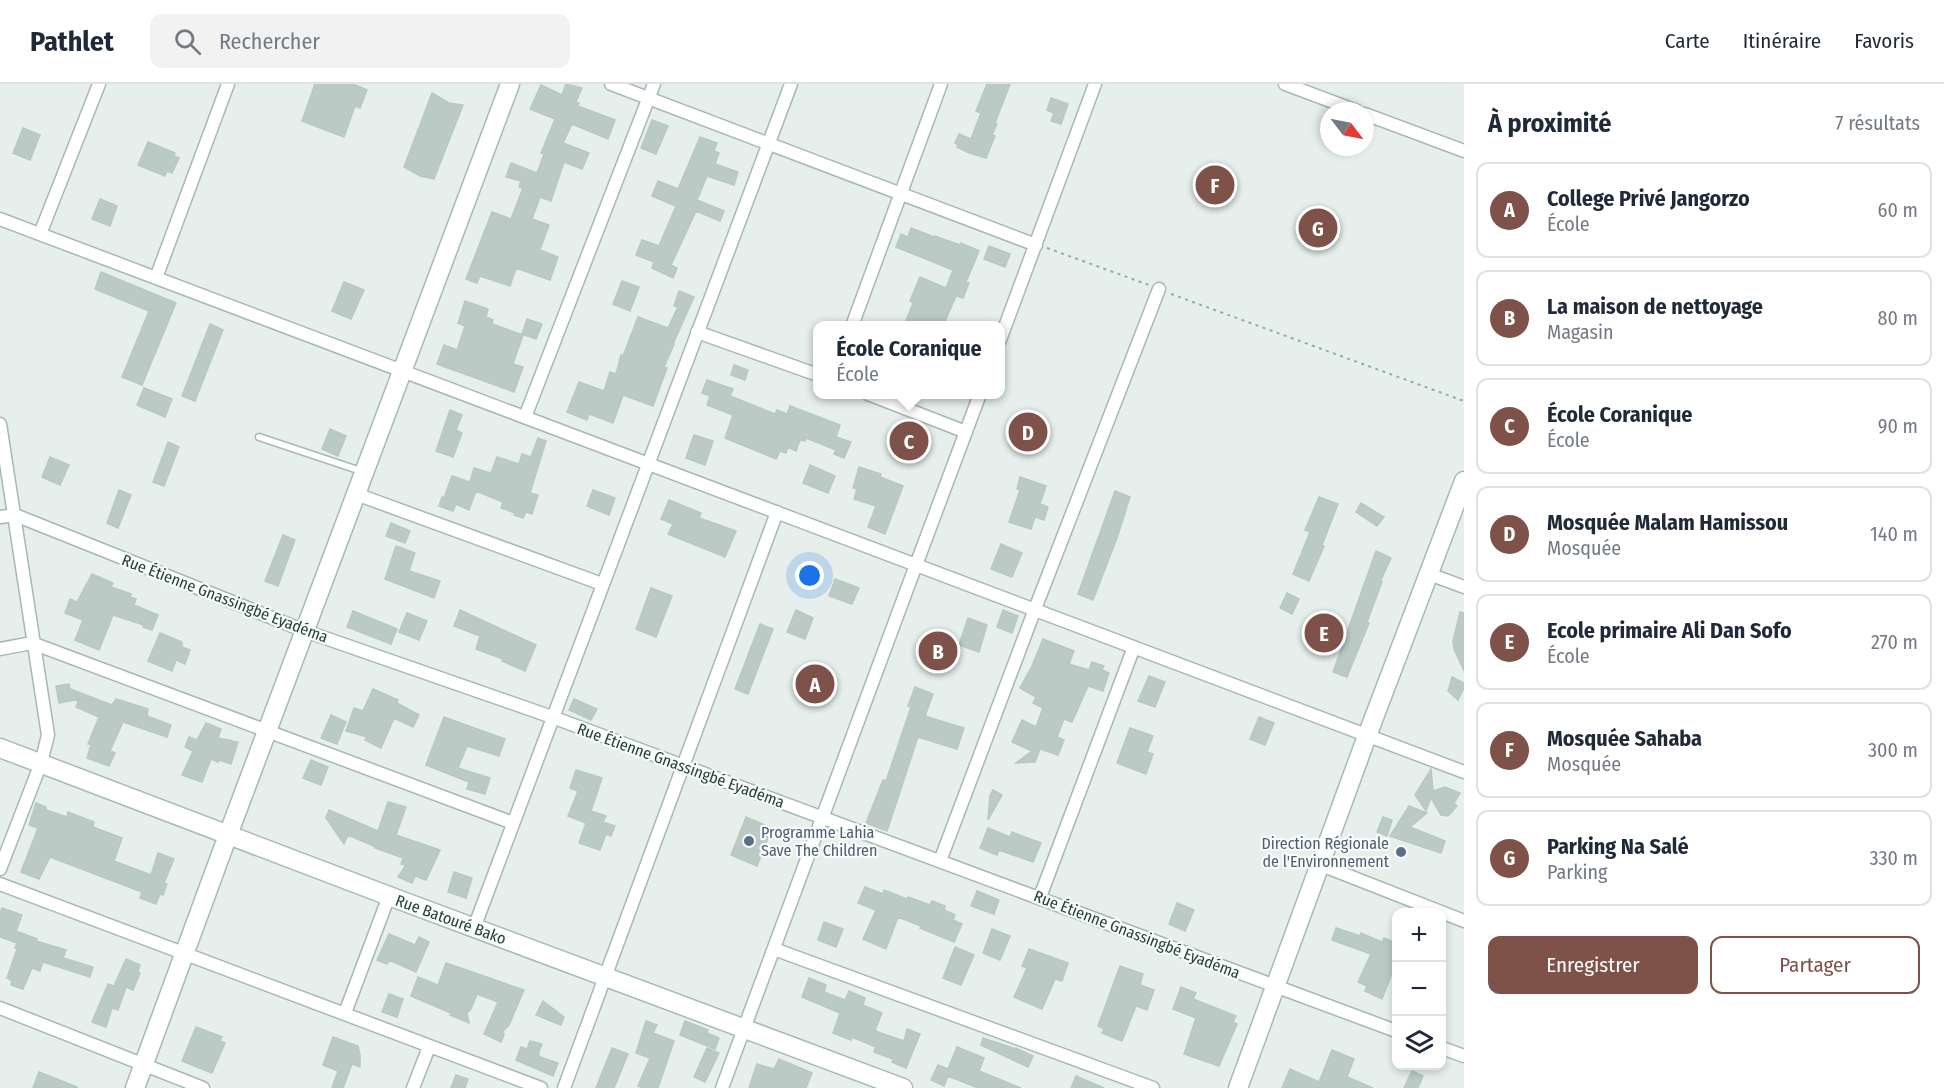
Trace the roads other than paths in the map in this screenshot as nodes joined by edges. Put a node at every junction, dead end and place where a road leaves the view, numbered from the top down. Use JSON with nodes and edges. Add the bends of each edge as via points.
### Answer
{"nodes":[{"id":1,"x":99,"y":84,"type":"edge"},
{"id":2,"x":228,"y":84,"type":"edge"},
{"id":3,"x":510,"y":84,"type":"edge"},
{"id":4,"x":611,"y":84,"type":"edge"},
{"id":5,"x":654,"y":84,"type":"edge"},
{"id":6,"x":790,"y":84,"type":"edge"},
{"id":7,"x":942,"y":84,"type":"edge"},
{"id":8,"x":1095,"y":84,"type":"edge"},
{"id":9,"x":1285,"y":84,"type":"edge"},
{"id":10,"x":648,"y":98,"type":"junction"},
{"id":11,"x":1333,"y":102,"type":"edge"},
{"id":12,"x":1374,"y":117,"type":"edge"},
{"id":13,"x":768,"y":143,"type":"junction"},
{"id":14,"x":1464,"y":151,"type":"edge"},
{"id":15,"x":901,"y":192,"type":"junction"},
{"id":16,"x":0,"y":219,"type":"edge"},
{"id":17,"x":40,"y":234,"type":"junction"},
{"id":18,"x":1036,"y":244,"type":"junction"},
{"id":19,"x":156,"y":278,"type":"junction"},
{"id":20,"x":1159,"y":289,"type":"road end"},
{"id":21,"x":854,"y":321,"type":"edge"},
{"id":22,"x":1005,"y":327,"type":"edge"},
{"id":23,"x":697,"y":332,"type":"junction"},
{"id":24,"x":403,"y":370,"type":"junction"},
{"id":25,"x":813,"y":373,"type":"edge"},
{"id":26,"x":881,"y":399,"type":"edge"},
{"id":27,"x":978,"y":399,"type":"edge"},
{"id":28,"x":525,"y":417,"type":"junction"},
{"id":29,"x":0,"y":424,"type":"edge"},
{"id":30,"x":966,"y":432,"type":"junction"},
{"id":31,"x":259,"y":437,"type":"dead end"},
{"id":32,"x":647,"y":463,"type":"junction"},
{"id":33,"x":364,"y":472,"type":"junction"},
{"id":34,"x":1464,"y":481,"type":"edge"},
{"id":35,"x":356,"y":494,"type":"junction"},
{"id":36,"x":777,"y":512,"type":"junction"},
{"id":37,"x":15,"y":515,"type":"junction"},
{"id":38,"x":0,"y":517,"type":"edge"},
{"id":39,"x":918,"y":564,"type":"junction"},
{"id":40,"x":1429,"y":573,"type":"junction"},
{"id":41,"x":602,"y":584,"type":"junction"},
{"id":42,"x":1464,"y":587,"type":"edge"},
{"id":43,"x":1035,"y":609,"type":"junction"},
{"id":44,"x":305,"y":630,"type":"junction"},
{"id":45,"x":33,"y":643,"type":"junction"},
{"id":46,"x":1134,"y":647,"type":"junction"},
{"id":47,"x":0,"y":649,"type":"edge"},
{"id":48,"x":552,"y":717,"type":"junction"},
{"id":49,"x":267,"y":730,"type":"junction"},
{"id":50,"x":1367,"y":736,"type":"junction"},
{"id":51,"x":0,"y":748,"type":"edge"},
{"id":52,"x":41,"y":764,"type":"junction"},
{"id":53,"x":684,"y":766,"type":"junction"},
{"id":54,"x":1464,"y":772,"type":"edge"},
{"id":55,"x":821,"y":817,"type":"junction"},
{"id":56,"x":513,"y":823,"type":"junction"},
{"id":57,"x":228,"y":835,"type":"junction"},
{"id":58,"x":940,"y":861,"type":"junction"},
{"id":59,"x":1321,"y":865,"type":"junction"},
{"id":60,"x":0,"y":869,"type":"edge"},
{"id":61,"x":0,"y":884,"type":"edge"},
{"id":62,"x":389,"y":896,"type":"junction"},
{"id":63,"x":1040,"y":897,"type":"junction"},
{"id":64,"x":1464,"y":921,"type":"edge"},
{"id":65,"x":474,"y":928,"type":"junction"},
{"id":66,"x":774,"y":949,"type":"junction"},
{"id":67,"x":184,"y":954,"type":"junction"},
{"id":68,"x":605,"y":976,"type":"junction"},
{"id":69,"x":1275,"y":986,"type":"junction"},
{"id":70,"x":0,"y":1008,"type":"edge"},
{"id":71,"x":345,"y":1013,"type":"junction"},
{"id":72,"x":744,"y":1028,"type":"junction"},
{"id":73,"x":1392,"y":1030,"type":"edge"},
{"id":74,"x":429,"y":1047,"type":"junction"},
{"id":75,"x":1446,"y":1049,"type":"edge"},
{"id":76,"x":1464,"y":1056,"type":"edge"},
{"id":77,"x":143,"y":1065,"type":"junction"},
{"id":78,"x":135,"y":1088,"type":"edge"},
{"id":79,"x":203,"y":1088,"type":"edge"},
{"id":80,"x":413,"y":1088,"type":"edge"},
{"id":81,"x":541,"y":1088,"type":"edge"},
{"id":82,"x":564,"y":1088,"type":"edge"},
{"id":83,"x":722,"y":1088,"type":"edge"},
{"id":84,"x":903,"y":1088,"type":"edge"},
{"id":85,"x":1153,"y":1088,"type":"edge"},
{"id":86,"x":1238,"y":1088,"type":"edge"}],
"edges":[{"from":1,"to":17,"type":"street"},
{"from":2,"to":19,"type":"street"},
{"from":3,"to":24,"type":"street"},
{"from":4,"to":10,"type":"street"},
{"from":5,"to":10,"type":"street"},
{"from":6,"to":13,"type":"street"},
{"from":7,"to":15,"type":"street"},
{"from":8,"to":18,"type":"street"},
{"from":9,"to":11,"type":"street"},
{"from":10,"to":13,"type":"street"},
{"from":10,"to":28,"type":"street"},
{"from":12,"to":14,"type":"street"},
{"from":13,"to":15,"type":"street"},
{"from":13,"to":23,"type":"street"},
{"from":15,"to":18,"type":"street"},
{"from":15,"to":21,"type":"street"},
{"from":16,"to":17,"type":"street"},
{"from":17,"to":19,"type":"street"},
{"from":18,"to":22,"type":"street"},
{"from":19,"to":24,"type":"street"},
{"from":20,"to":43,"type":"street"},
{"from":23,"to":25,"type":"street"},
{"from":23,"to":32,"type":"street"},
{"from":24,"to":28,"type":"street"},
{"from":24,"to":33,"type":"street"},
{"from":26,"to":30,"type":"street"},
{"from":27,"to":30,"type":"street"},
{"from":28,"to":32,"type":"street"},
{"from":29,"to":37,"type":"street"},
{"from":30,"to":39,"type":"street"},
{"from":31,"to":33,"type":"lane"},
{"from":32,"to":36,"type":"street"},
{"from":32,"to":41,"type":"street"},
{"from":33,"to":35,"type":"street"},
{"from":34,"to":40,"type":"street"},
{"from":35,"to":41,"type":"street"},
{"from":35,"to":44,"type":"street"},
{"from":36,"to":39,"type":"street"},
{"from":36,"to":53,"type":"street"},
{"from":37,"to":38,"type":"street","name":"Rue Étienne Gnassingbé Eyadéma"},
{"from":37,"to":44,"type":"street","name":"Rue Étienne Gnassingbé Eyadéma"},
{"from":37,"to":45,"type":"street"},
{"from":39,"to":43,"type":"street"},
{"from":39,"to":55,"type":"street"},
{"from":40,"to":42,"type":"street"},
{"from":40,"to":50,"type":"street"},
{"from":41,"to":48,"type":"street"},
{"from":43,"to":46,"type":"street"},
{"from":43,"to":58,"type":"street"},
{"from":44,"to":48,"type":"street","name":"Rue Étienne Gnassingbé Eyadéma"},
{"from":44,"to":49,"type":"street"},
{"from":45,"to":47,"type":"street"},
{"from":45,"to":49,"type":"street"},
{"from":45,"to":52,"type":"street","via":[[48,735]]},
{"from":46,"to":50,"type":"street"},
{"from":46,"to":63,"type":"street"},
{"from":48,"to":53,"type":"street","name":"Rue Étienne Gnassingbé Eyadéma"},
{"from":48,"to":56,"type":"street"},
{"from":49,"to":56,"type":"street"},
{"from":49,"to":57,"type":"street"},
{"from":50,"to":54,"type":"street"},
{"from":50,"to":59,"type":"street"},
{"from":51,"to":52,"type":"street","name":"Rue Batouré Bako"},
{"from":52,"to":57,"type":"street","name":"Rue Batouré Bako"},
{"from":52,"to":60,"type":"street"},
{"from":53,"to":55,"type":"street","name":"Rue Étienne Gnassingbé Eyadéma"},
{"from":53,"to":68,"type":"street"},
{"from":55,"to":58,"type":"street","name":"Rue Étienne Gnassingbé Eyadéma"},
{"from":55,"to":66,"type":"street"},
{"from":56,"to":65,"type":"street"},
{"from":57,"to":62,"type":"street","name":"Rue Batouré Bako"},
{"from":57,"to":67,"type":"street"},
{"from":58,"to":63,"type":"street","name":"Rue Étienne Gnassingbé Eyadéma"},
{"from":59,"to":64,"type":"street"},
{"from":59,"to":69,"type":"street"},
{"from":61,"to":67,"type":"street"},
{"from":62,"to":65,"type":"street","name":"Rue Batouré Bako"},
{"from":62,"to":71,"type":"street"},
{"from":63,"to":69,"type":"street","name":"Rue Étienne Gnassingbé Eyadéma"},
{"from":65,"to":68,"type":"street","name":"Rue Batouré Bako"},
{"from":66,"to":72,"type":"street"},
{"from":66,"to":85,"type":"street"},
{"from":67,"to":71,"type":"street"},
{"from":67,"to":77,"type":"street"},
{"from":68,"to":72,"type":"street","name":"Rue Batouré Bako"},
{"from":68,"to":82,"type":"street"},
{"from":69,"to":73,"type":"street","name":"Rue Étienne Gnassingbé Eyadéma"},
{"from":69,"to":86,"type":"street"},
{"from":70,"to":77,"type":"street"},
{"from":71,"to":74,"type":"street"},
{"from":72,"to":83,"type":"street"},
{"from":72,"to":84,"type":"street","name":"Rue Batouré Bako"},
{"from":74,"to":80,"type":"street"},
{"from":74,"to":81,"type":"street"},
{"from":75,"to":76,"type":"street"},
{"from":77,"to":78,"type":"street"},
{"from":77,"to":79,"type":"street"}]}
